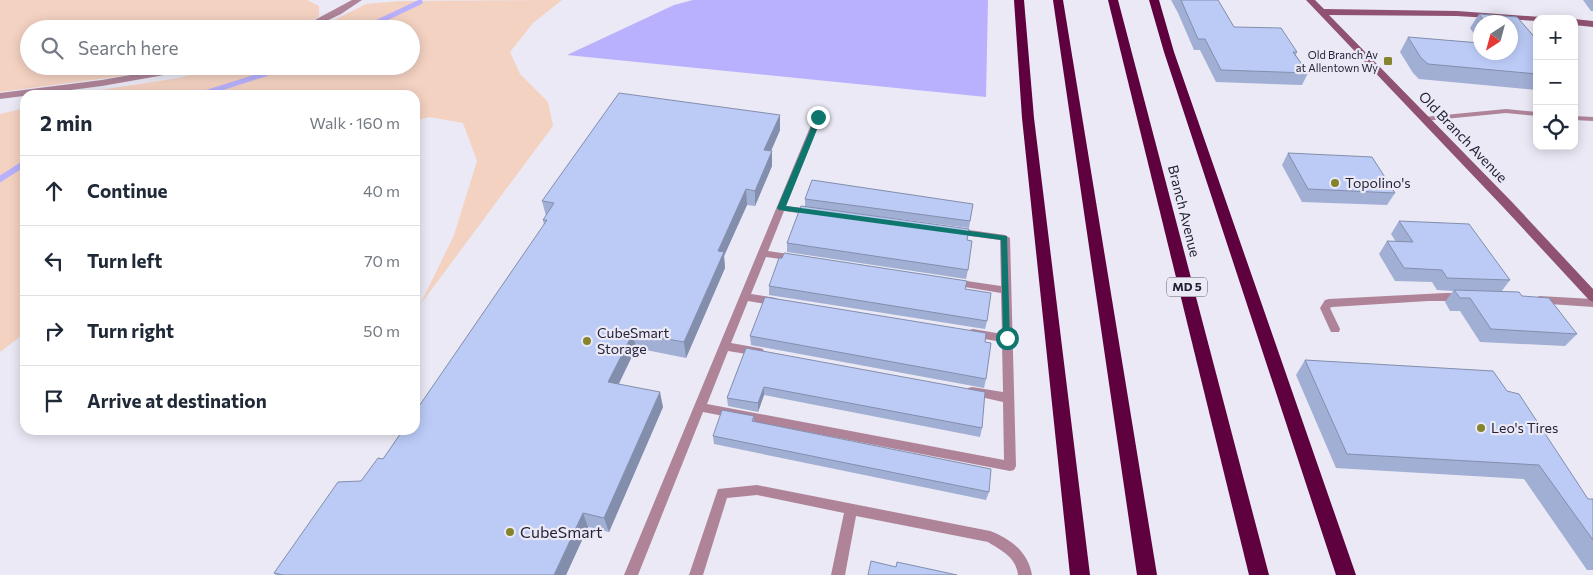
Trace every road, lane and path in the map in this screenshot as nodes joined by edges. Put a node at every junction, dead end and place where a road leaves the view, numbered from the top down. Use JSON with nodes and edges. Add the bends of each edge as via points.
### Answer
{"nodes":[{"id":1,"x":358,"y":0,"type":"edge"},
{"id":2,"x":1019,"y":0,"type":"edge"},
{"id":3,"x":1058,"y":0,"type":"edge"},
{"id":4,"x":1113,"y":0,"type":"edge"},
{"id":5,"x":1154,"y":0,"type":"edge"},
{"id":6,"x":1310,"y":0,"type":"edge"},
{"id":7,"x":1322,"y":12,"type":"junction"},
{"id":8,"x":1533,"y":19,"type":"edge"},
{"id":9,"x":321,"y":20,"type":"edge"},
{"id":10,"x":1578,"y":22,"type":"edge"},
{"id":11,"x":1593,"y":24,"type":"edge"},
{"id":12,"x":147,"y":75,"type":"edge"},
{"id":13,"x":47,"y":90,"type":"edge"},
{"id":14,"x":20,"y":93,"type":"edge"},
{"id":15,"x":0,"y":96,"type":"edge"},
{"id":16,"x":1533,"y":114,"type":"edge"},
{"id":17,"x":818,"y":117,"type":"dead end"},
{"id":18,"x":1578,"y":118,"type":"edge"},
{"id":19,"x":1424,"y":119,"type":"junction"},
{"id":20,"x":1593,"y":119,"type":"edge"},
{"id":21,"x":781,"y":208,"type":"junction"},
{"id":22,"x":820,"y":213,"type":"edge"},
{"id":23,"x":946,"y":230,"type":"edge"},
{"id":24,"x":763,"y":253,"type":"junction"},
{"id":25,"x":802,"y":259,"type":"edge"},
{"id":26,"x":938,"y":280,"type":"edge"},
{"id":27,"x":1006,"y":290,"type":"junction"},
{"id":28,"x":744,"y":297,"type":"junction"},
{"id":29,"x":1593,"y":297,"type":"edge"},
{"id":30,"x":1476,"y":298,"type":"edge"},
{"id":31,"x":1524,"y":300,"type":"edge"},
{"id":32,"x":1593,"y":303,"type":"edge"},
{"id":33,"x":783,"y":304,"type":"edge"},
{"id":34,"x":1335,"y":329,"type":"dead end"},
{"id":35,"x":958,"y":331,"type":"edge"},
{"id":36,"x":1007,"y":338,"type":"junction"},
{"id":37,"x":725,"y":346,"type":"junction"},
{"id":38,"x":774,"y":355,"type":"edge"},
{"id":39,"x":959,"y":389,"type":"edge"},
{"id":40,"x":1008,"y":398,"type":"junction"},
{"id":41,"x":700,"y":407,"type":"junction"},
{"id":42,"x":851,"y":509,"type":"junction"},
{"id":43,"x":631,"y":575,"type":"edge"},
{"id":44,"x":696,"y":575,"type":"edge"},
{"id":45,"x":838,"y":575,"type":"edge"},
{"id":46,"x":1025,"y":575,"type":"edge"},
{"id":47,"x":1080,"y":575,"type":"edge"},
{"id":48,"x":1146,"y":575,"type":"edge"},
{"id":49,"x":1259,"y":575,"type":"edge"},
{"id":50,"x":1346,"y":575,"type":"edge"}],
"edges":[{"from":1,"to":9,"type":"street"},
{"from":2,"to":47,"type":"highway","via":[[1028,118]]},
{"from":3,"to":48,"type":"highway"},
{"from":4,"to":49,"type":"highway","name":"Branch Avenue","number":"MD 5"},
{"from":5,"to":50,"type":"highway"},
{"from":6,"to":7,"type":"main road","name":"Old Branch Avenue"},
{"from":7,"to":8,"type":"main road","via":[[1453,12]]},
{"from":7,"to":19,"type":"main road","name":"Old Branch Avenue"},
{"from":10,"to":11,"type":"main road"},
{"from":12,"to":13,"type":"street"},
{"from":14,"to":15,"type":"street"},
{"from":16,"to":19,"type":"lane","via":[[1506,111]]},
{"from":17,"to":21,"type":"lane"},
{"from":18,"to":20,"type":"lane"},
{"from":19,"to":29,"type":"main road","name":"Old Branch Avenue"},
{"from":21,"to":22,"type":"lane"},
{"from":21,"to":24,"type":"lane"},
{"from":23,"to":27,"type":"lane","via":[[1005,238]]},
{"from":24,"to":25,"type":"lane"},
{"from":24,"to":28,"type":"lane"},
{"from":26,"to":27,"type":"lane"},
{"from":27,"to":36,"type":"lane"},
{"from":28,"to":33,"type":"lane"},
{"from":28,"to":37,"type":"lane"},
{"from":30,"to":34,"type":"lane","via":[[1438,296],[1369,303],[1329,303],[1325,308]]},
{"from":31,"to":32,"type":"lane"},
{"from":35,"to":36,"type":"lane"},
{"from":36,"to":40,"type":"lane"},
{"from":37,"to":38,"type":"lane"},
{"from":37,"to":41,"type":"lane"},
{"from":39,"to":40,"type":"lane"},
{"from":40,"to":41,"type":"lane","via":[[1010,466]]},
{"from":41,"to":43,"type":"lane"},
{"from":42,"to":44,"type":"lane","via":[[757,490],[722,493]]},
{"from":42,"to":45,"type":"lane"},
{"from":42,"to":46,"type":"lane","via":[[990,537],[1013,550],[1024,564]]}]}
